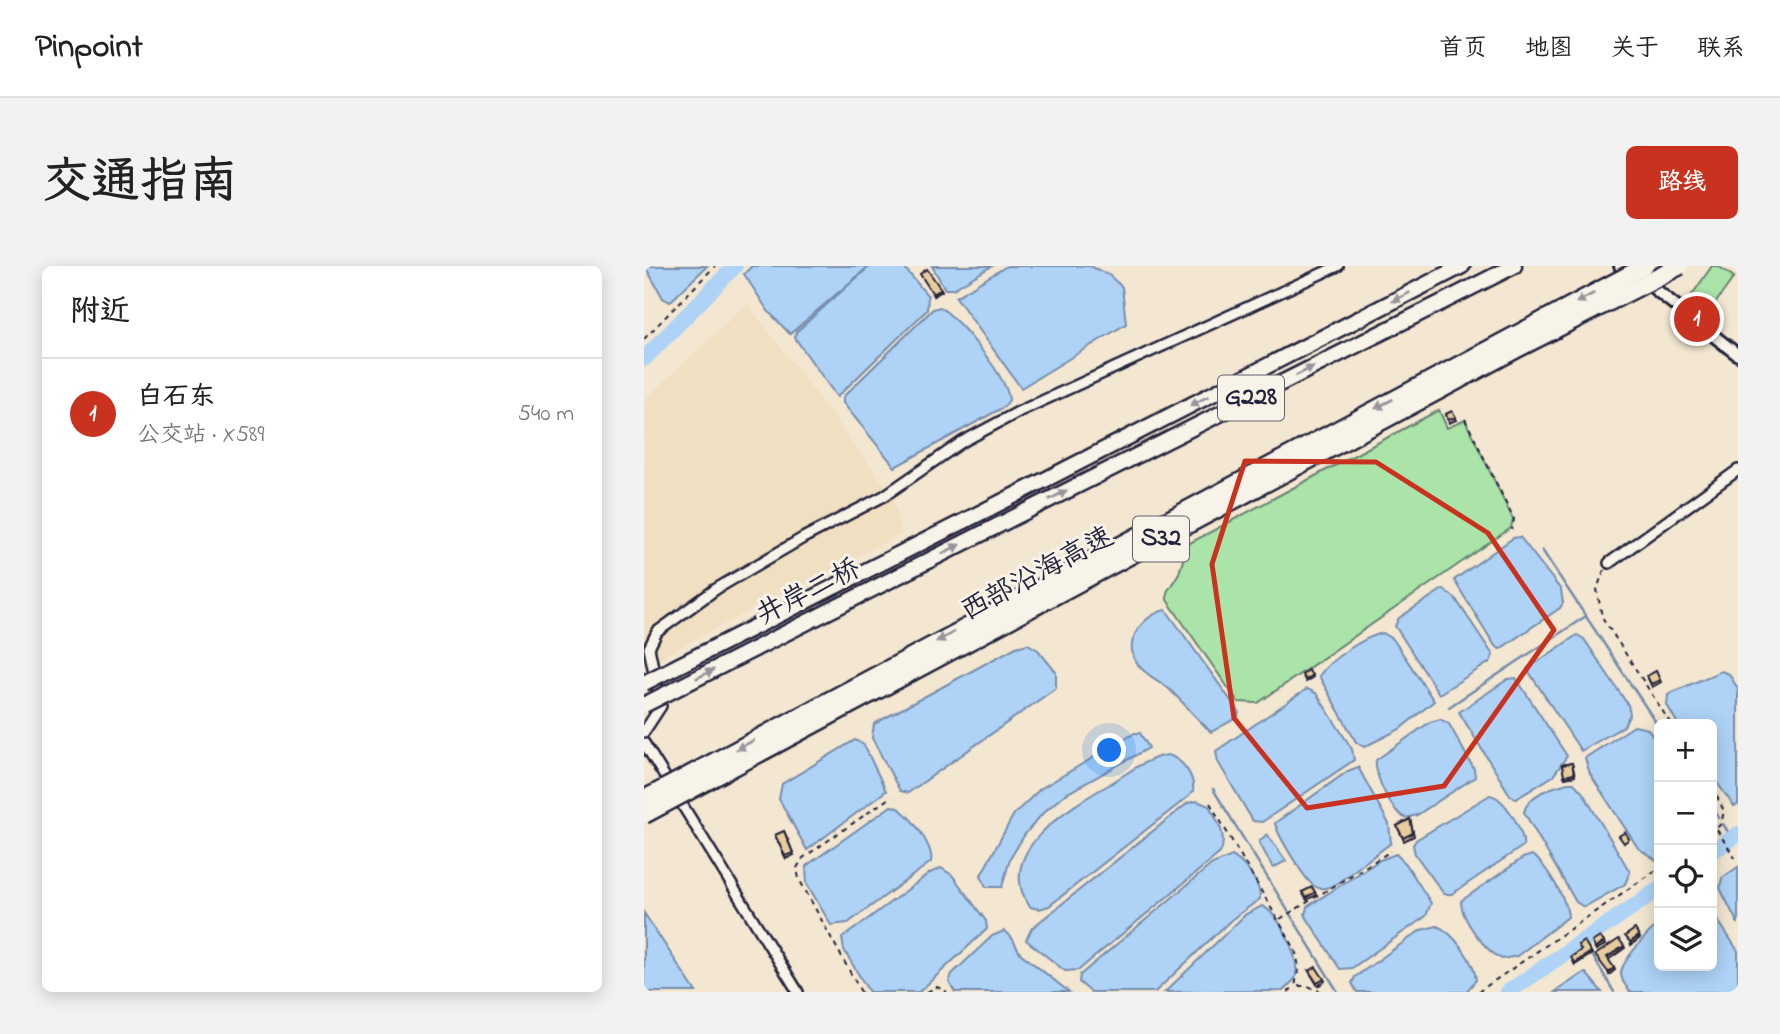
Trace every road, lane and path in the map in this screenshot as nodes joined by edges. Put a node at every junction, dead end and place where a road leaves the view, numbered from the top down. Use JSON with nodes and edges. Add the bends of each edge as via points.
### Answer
{"nodes":[{"id":1,"x":716,"y":266,"type":"edge"},
{"id":2,"x":1338,"y":266,"type":"edge"},
{"id":3,"x":1462,"y":266,"type":"edge"},
{"id":4,"x":1620,"y":266,"type":"edge"},
{"id":5,"x":1679,"y":266,"type":"edge"},
{"id":6,"x":1510,"y":268,"type":"edge"},
{"id":7,"x":1646,"y":274,"type":"edge"},
{"id":8,"x":644,"y":339,"type":"edge"},
{"id":9,"x":1738,"y":355,"type":"edge"},
{"id":10,"x":1465,"y":418,"type":"dead end"},
{"id":11,"x":1738,"y":470,"type":"edge"},
{"id":12,"x":1512,"y":530,"type":"dead end"},
{"id":13,"x":1609,"y":563,"type":"joint"},
{"id":14,"x":644,"y":683,"type":"edge"},
{"id":15,"x":644,"y":705,"type":"edge"},
{"id":16,"x":1668,"y":719,"type":"edge"},
{"id":17,"x":644,"y":732,"type":"edge"},
{"id":18,"x":644,"y":743,"type":"edge"},
{"id":19,"x":892,"y":796,"type":"dead end"},
{"id":20,"x":678,"y":797,"type":"junction"},
{"id":21,"x":1717,"y":797,"type":"edge"},
{"id":22,"x":644,"y":799,"type":"edge"},
{"id":23,"x":1210,"y":803,"type":"dead end"},
{"id":24,"x":644,"y":815,"type":"edge"},
{"id":25,"x":1717,"y":828,"type":"edge"},
{"id":26,"x":1717,"y":831,"type":"edge"},
{"id":27,"x":1391,"y":851,"type":"dead end"},
{"id":28,"x":1735,"y":858,"type":"dead end"},
{"id":29,"x":1654,"y":871,"type":"edge"},
{"id":30,"x":1279,"y":919,"type":"junction"},
{"id":31,"x":1295,"y":986,"type":"junction"},
{"id":32,"x":798,"y":992,"type":"edge"},
{"id":33,"x":861,"y":992,"type":"edge"},
{"id":34,"x":927,"y":992,"type":"edge"},
{"id":35,"x":947,"y":992,"type":"edge"},
{"id":36,"x":1288,"y":992,"type":"edge"},
{"id":37,"x":1322,"y":992,"type":"edge"},
{"id":38,"x":1478,"y":992,"type":"edge"}],
"edges":[{"from":1,"to":8,"type":"path"},
{"from":2,"to":17,"type":"street","via":[[1020,411],[962,442],[884,496],[716,589],[657,632],[649,648],[661,706]]},
{"from":3,"to":14,"type":"highway","name":"井岸二桥","number":"G228","one_way":true,"bridge":true},
{"from":4,"to":7,"type":"street"},
{"from":5,"to":7,"type":"street"},
{"from":5,"to":24,"type":"highway","name":"西部沿海高速","number":"S32","bridge":true},
{"from":15,"to":6,"type":"highway","name":"井岸二桥","number":"G228","one_way":true,"bridge":true},
{"from":7,"to":9,"type":"street"},
{"from":7,"to":20,"type":"street"},
{"from":7,"to":22,"type":"highway","name":"西部沿海高速","number":"S32","one_way":true,"bridge":true},
{"from":10,"to":12,"type":"path","via":[[1514,519]]},
{"from":11,"to":13,"type":"street"},
{"from":13,"to":16,"type":"path","via":[[1597,589],[1602,617]]},
{"from":18,"to":20,"type":"street"},
{"from":19,"to":33,"type":"path","via":[[803,858],[797,868]]},
{"from":20,"to":32,"type":"street"},
{"from":21,"to":25,"type":"path","via":[[1724,819]]},
{"from":23,"to":30,"type":"path"},
{"from":26,"to":28,"type":"path"},
{"from":27,"to":30,"type":"path"},
{"from":29,"to":38,"type":"path"},
{"from":30,"to":31,"type":"path","via":[[1299,958]]},
{"from":31,"to":36,"type":"path"},
{"from":31,"to":37,"type":"path"},
{"from":34,"to":35,"type":"path","via":[[937,987]]}]}
